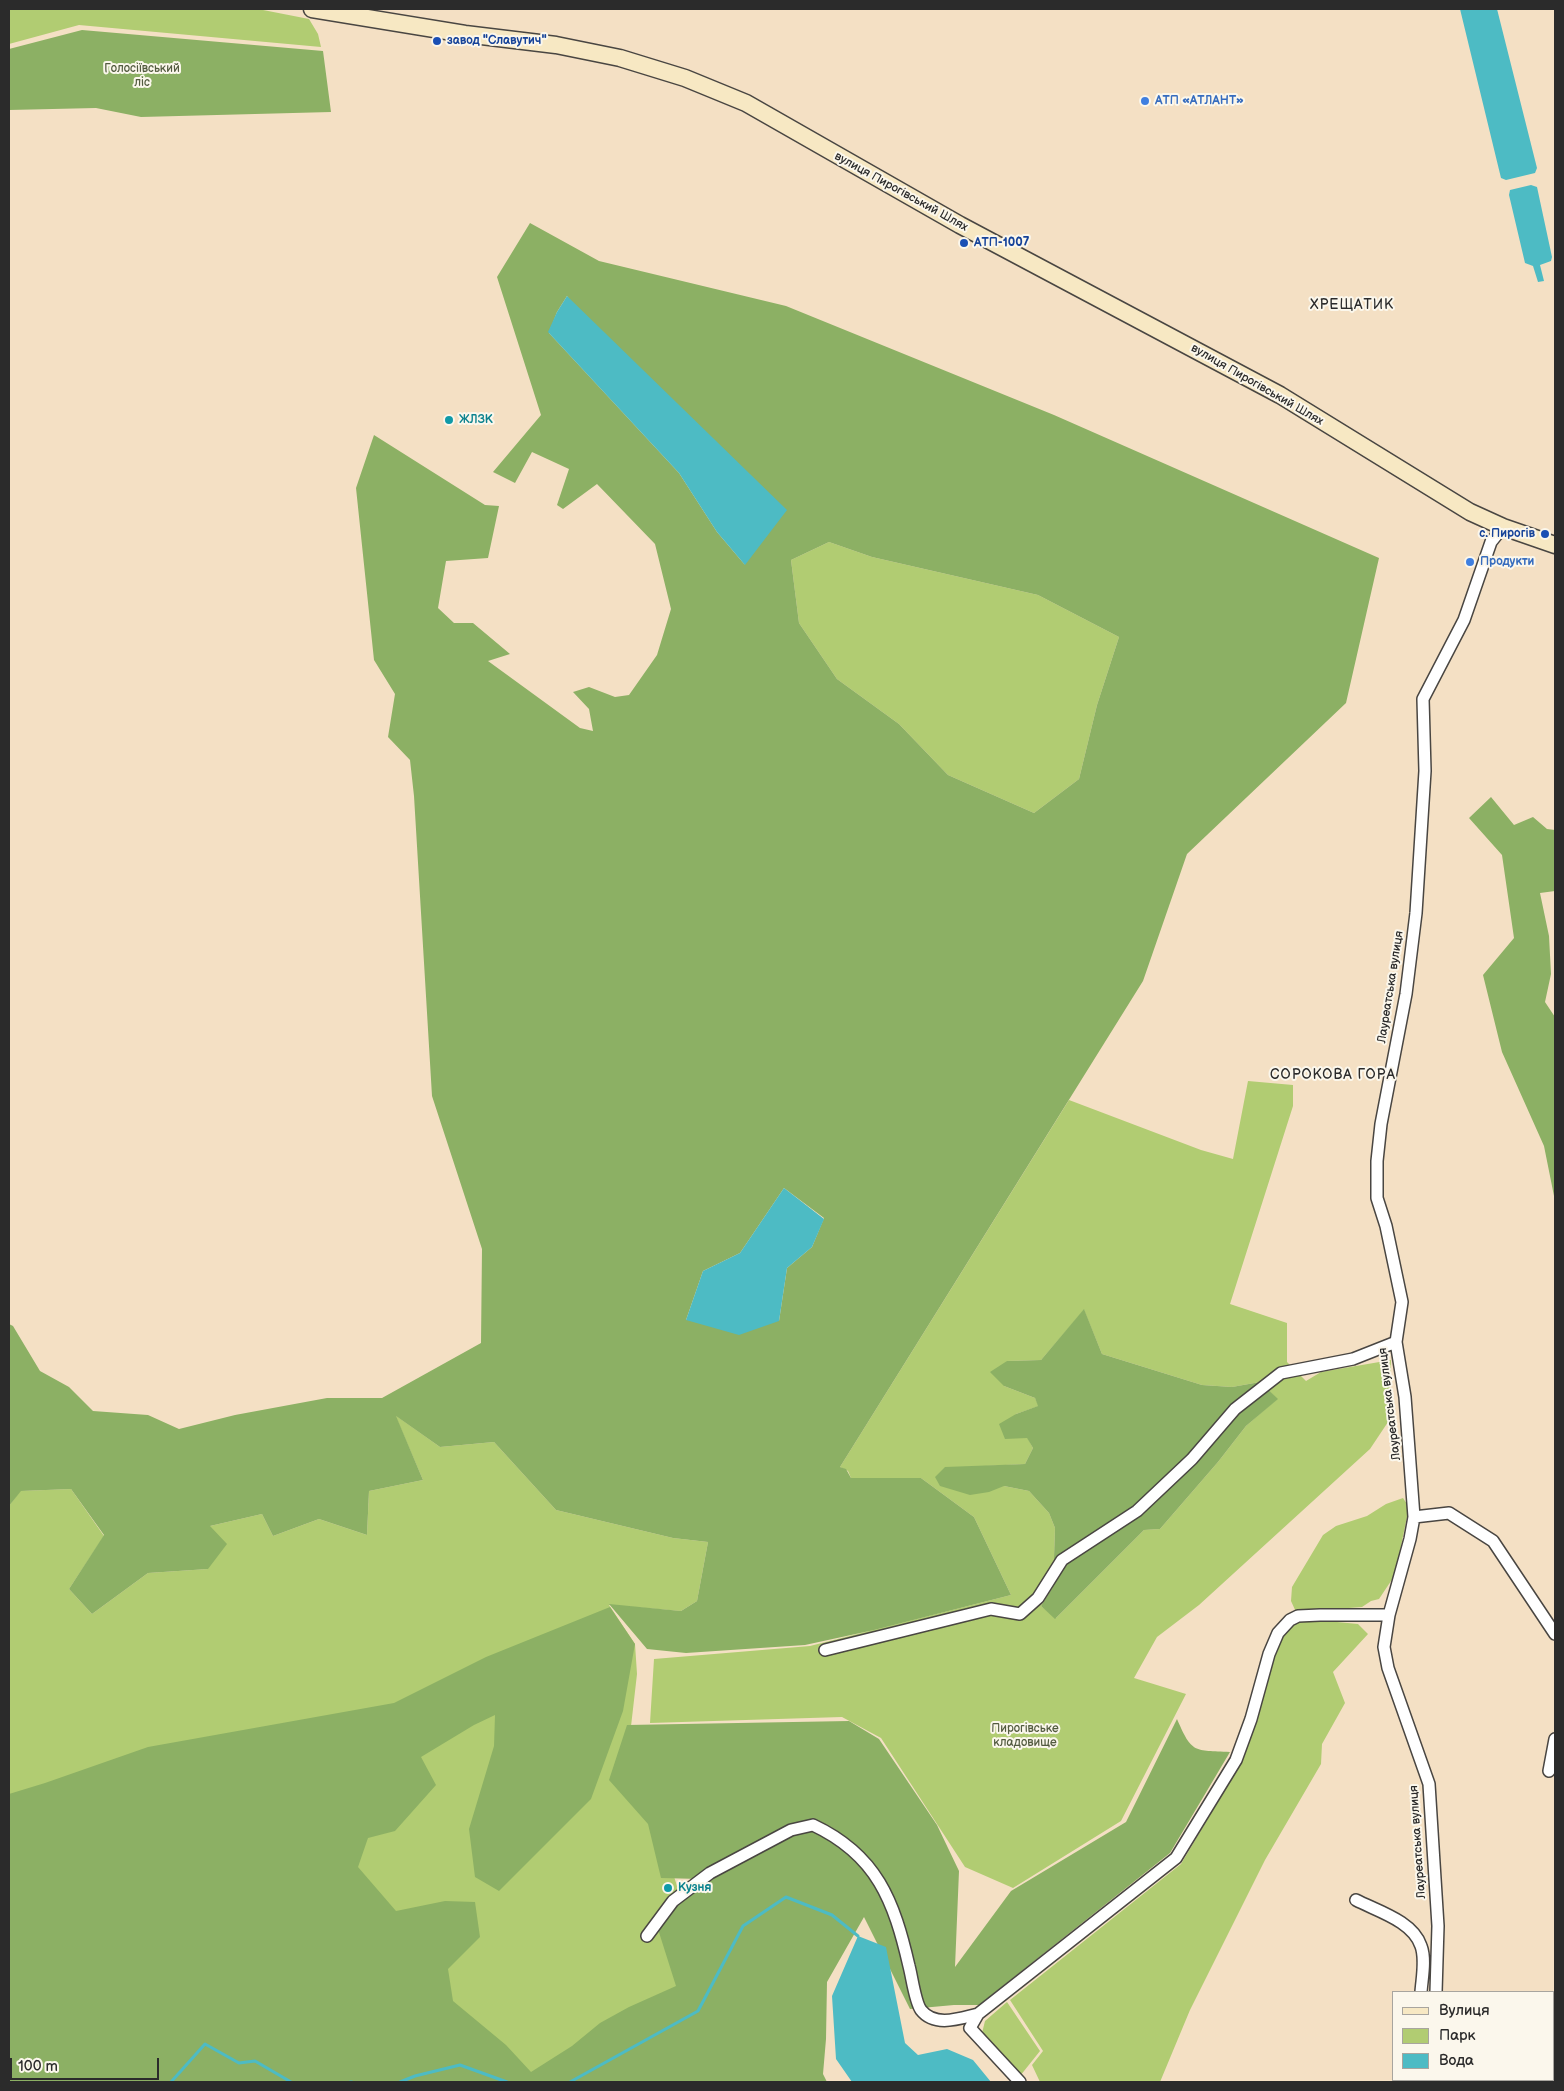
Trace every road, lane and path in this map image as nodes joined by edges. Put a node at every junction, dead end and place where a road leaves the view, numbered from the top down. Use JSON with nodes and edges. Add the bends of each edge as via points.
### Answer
{"nodes":[{"id":1,"x":312,"y":9,"type":"edge"},
{"id":2,"x":1503,"y":527,"type":"junction"},
{"id":3,"x":1555,"y":545,"type":"edge"},
{"id":4,"x":1396,"y":1342,"type":"junction"},
{"id":5,"x":1414,"y":1517,"type":"junction"},
{"id":6,"x":1389,"y":1615,"type":"junction"},
{"id":7,"x":1555,"y":1634,"type":"edge"},
{"id":8,"x":825,"y":1650,"type":"dead end"},
{"id":9,"x":1555,"y":1739,"type":"edge"},
{"id":10,"x":1549,"y":1771,"type":"dead end"},
{"id":11,"x":1356,"y":1900,"type":"dead end"},
{"id":12,"x":647,"y":1936,"type":"dead end"},
{"id":13,"x":1421,"y":1991,"type":"edge"},
{"id":14,"x":1436,"y":1991,"type":"edge"},
{"id":15,"x":978,"y":2014,"type":"junction"},
{"id":16,"x":956,"y":2019,"type":"junction"},
{"id":17,"x":970,"y":2028,"type":"junction"},
{"id":18,"x":1020,"y":2082,"type":"edge"}],
"edges":[{"from":1,"to":2,"type":"street","name":"вулиця Пирогівський Шлях","via":[[556,45],[620,58],[685,78],[746,103],[952,220],[1280,395],[1470,512]]},
{"from":2,"to":3,"type":"street","name":"вулиця Пирогівський Шлях"},
{"from":2,"to":4,"type":"street","name":"Лауреатська вулиця","via":[[1491,542],[1464,620],[1423,699],[1425,771],[1416,912],[1406,994],[1377,1161],[1377,1198],[1402,1302]]},
{"from":4,"to":5,"type":"street","name":"Лауреатська вулиця","via":[[1405,1397]]},
{"from":4,"to":8,"type":"street","via":[[1353,1359],[1282,1374],[1235,1409],[1192,1459],[1137,1511],[1062,1560],[1038,1598],[1020,1614],[991,1609]]},
{"from":5,"to":6,"type":"street","name":"Лауреатська вулиця"},
{"from":5,"to":7,"type":"street","via":[[1449,1513],[1492,1541]]},
{"from":6,"to":14,"type":"street","name":"Лауреатська вулиця","via":[[1384,1647],[1388,1668],[1429,1784],[1438,1926]]},
{"from":6,"to":15,"type":"street","via":[[1298,1616],[1290,1620],[1278,1633],[1269,1654],[1252,1719],[1236,1760],[1176,1858]]},
{"from":9,"to":10,"type":"street"},
{"from":11,"to":13,"type":"street","via":[[1401,1923],[1414,1934],[1421,1946]]},
{"from":12,"to":16,"type":"street","via":[[672,1901],[710,1873],[791,1830],[813,1826],[844,1842],[864,1860],[886,1892],[920,2010],[941,2021]]},
{"from":15,"to":16,"type":"street"},
{"from":15,"to":17,"type":"street"},
{"from":16,"to":17,"type":"street"},
{"from":17,"to":18,"type":"street"}]}
